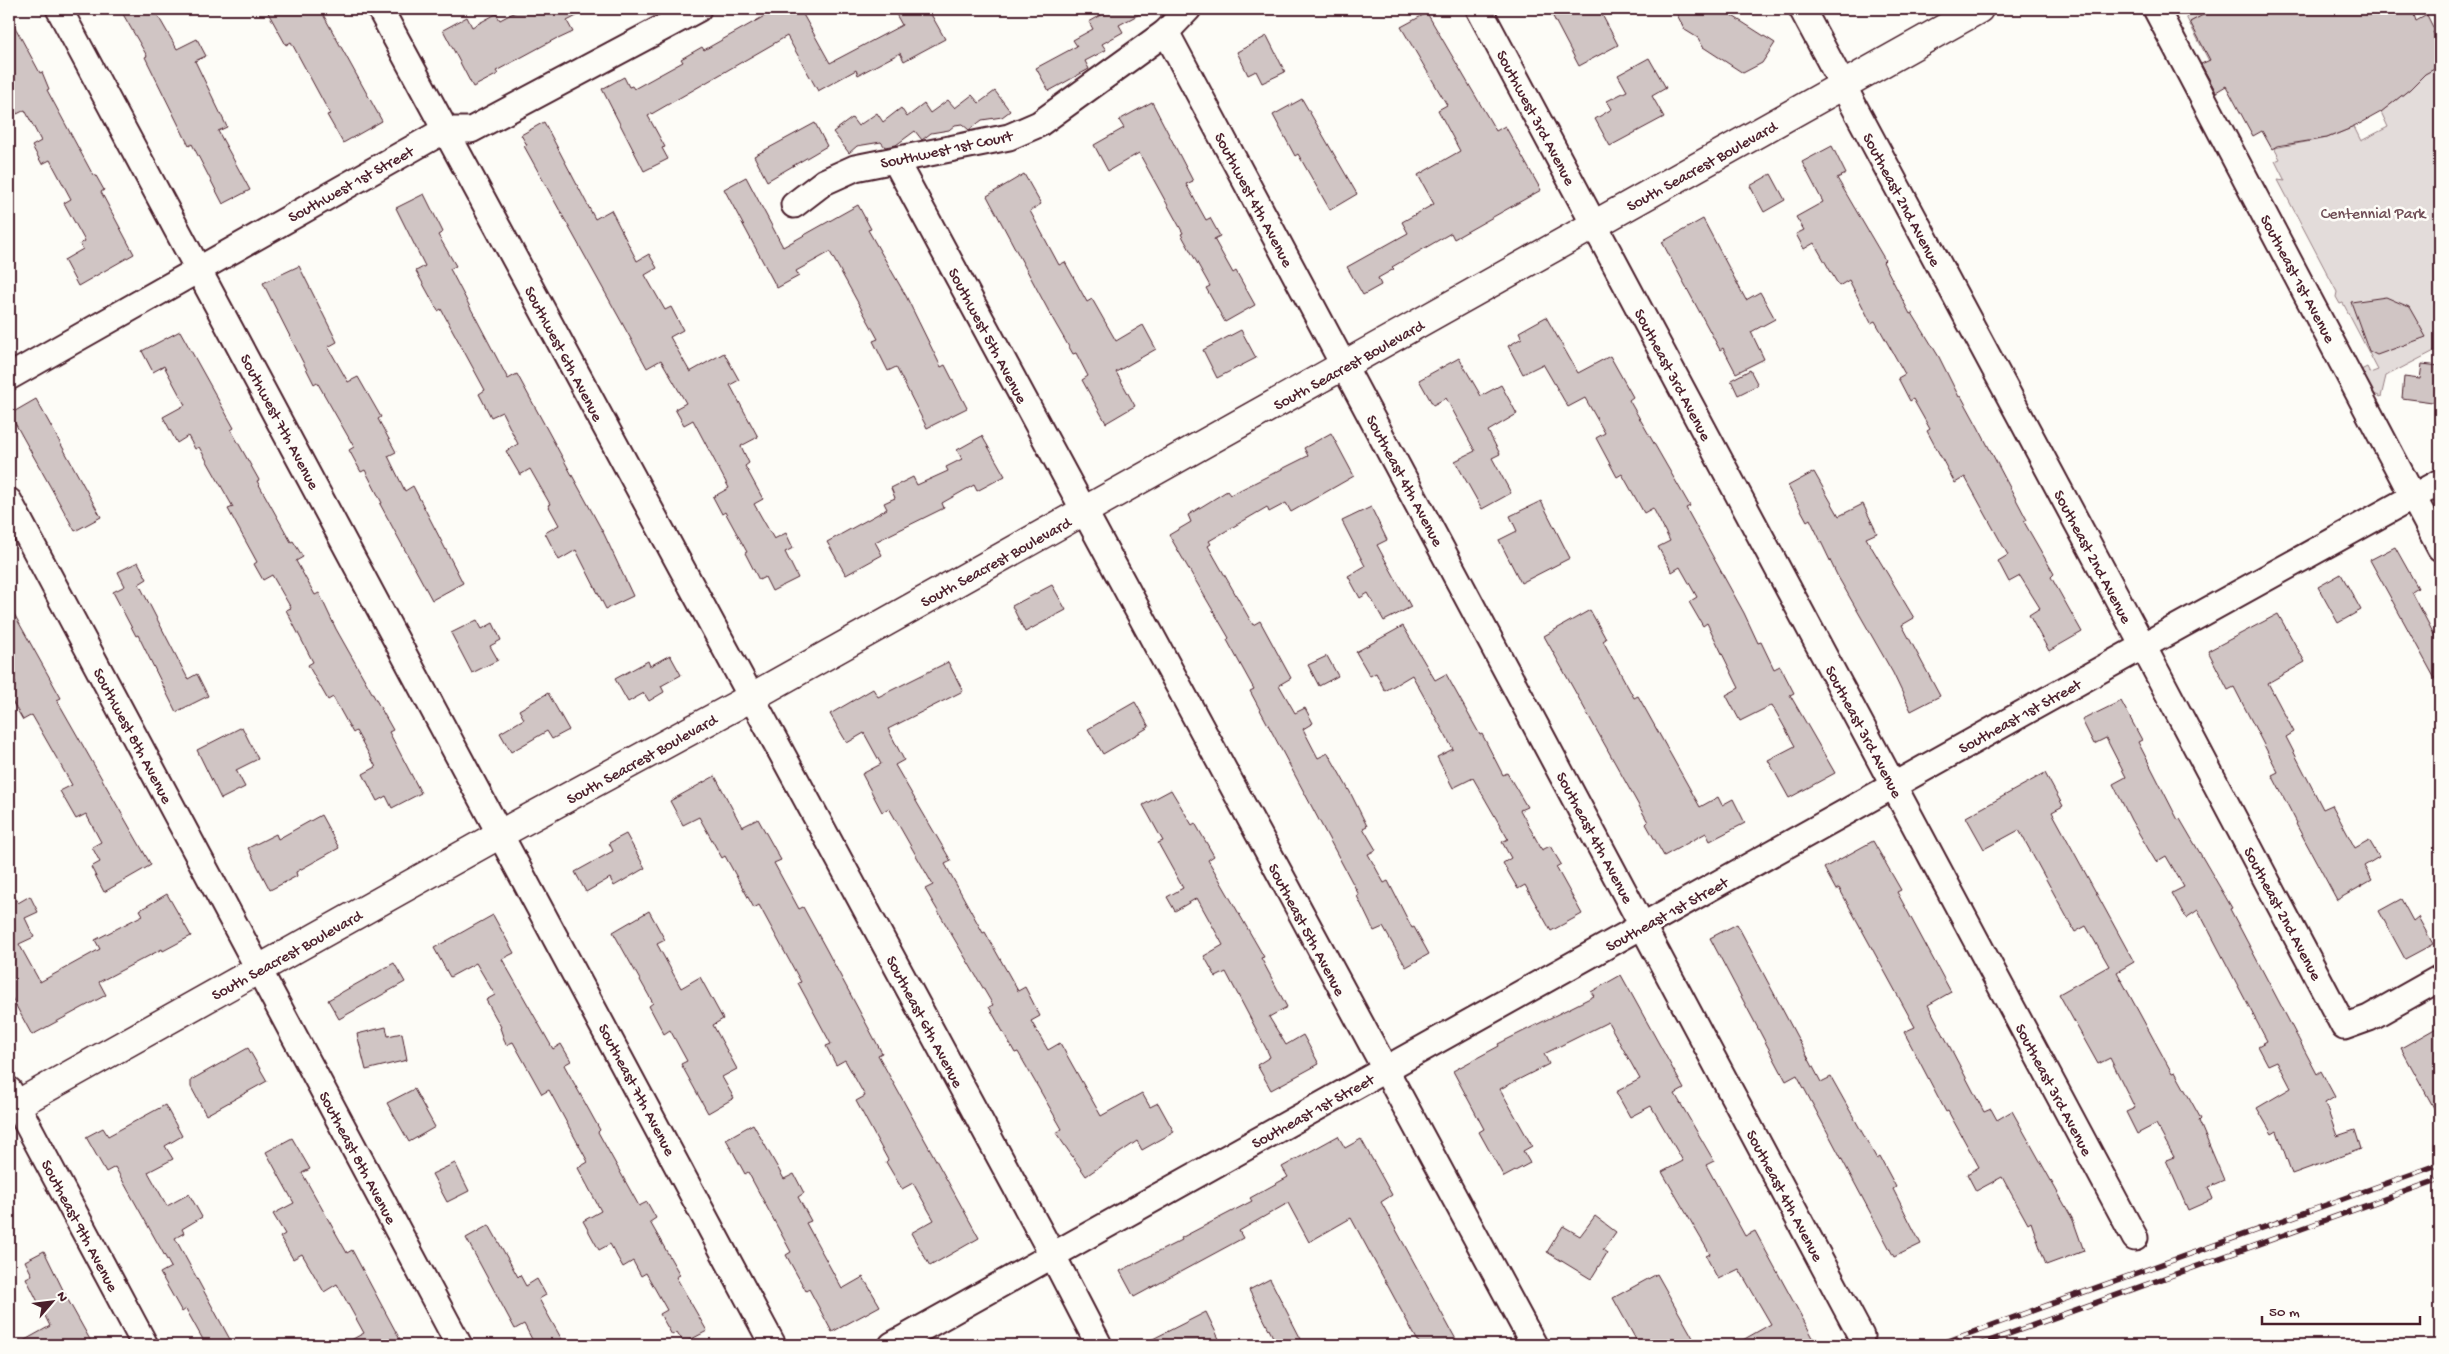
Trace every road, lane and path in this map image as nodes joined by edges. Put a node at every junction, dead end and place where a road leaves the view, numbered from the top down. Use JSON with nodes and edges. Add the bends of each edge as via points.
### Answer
{"nodes":[{"id":1,"x":60,"y":9,"type":"edge"},
{"id":2,"x":380,"y":9,"type":"edge"},
{"id":3,"x":698,"y":9,"type":"edge"},
{"id":4,"x":1188,"y":9,"type":"edge"},
{"id":5,"x":1479,"y":9,"type":"edge"},
{"id":6,"x":1802,"y":9,"type":"edge"},
{"id":7,"x":1979,"y":9,"type":"edge"},
{"id":8,"x":2156,"y":9,"type":"edge"},
{"id":9,"x":1166,"y":32,"type":"junction"},
{"id":10,"x":1842,"y":85,"type":"junction"},
{"id":11,"x":445,"y":130,"type":"junction"},
{"id":12,"x":894,"y":160,"type":"junction"},
{"id":13,"x":794,"y":205,"type":"dead end"},
{"id":14,"x":1595,"y":225,"type":"junction"},
{"id":15,"x":199,"y":268,"type":"junction"},
{"id":16,"x":1345,"y":366,"type":"junction"},
{"id":17,"x":9,"y":377,"type":"edge"},
{"id":18,"x":2440,"y":482,"type":"edge"},
{"id":19,"x":2414,"y":497,"type":"junction"},
{"id":20,"x":9,"y":501,"type":"edge"},
{"id":21,"x":1084,"y":511,"type":"junction"},
{"id":22,"x":2440,"y":548,"type":"edge"},
{"id":23,"x":2143,"y":646,"type":"junction"},
{"id":24,"x":752,"y":698,"type":"junction"},
{"id":25,"x":1894,"y":785,"type":"junction"},
{"id":26,"x":502,"y":833,"type":"junction"},
{"id":27,"x":1643,"y":925,"type":"junction"},
{"id":28,"x":259,"y":969,"type":"junction"},
{"id":29,"x":2440,"y":978,"type":"edge"},
{"id":30,"x":1384,"y":1070,"type":"junction"},
{"id":31,"x":11,"y":1102,"type":"edge"},
{"id":32,"x":2135,"y":1238,"type":"dead end"},
{"id":33,"x":1053,"y":1256,"type":"junction"},
{"id":34,"x":1861,"y":1336,"type":"dead end"},
{"id":35,"x":145,"y":1345,"type":"edge"},
{"id":36,"x":459,"y":1345,"type":"edge"},
{"id":37,"x":773,"y":1345,"type":"edge"},
{"id":38,"x":892,"y":1345,"type":"edge"},
{"id":39,"x":1099,"y":1345,"type":"edge"},
{"id":40,"x":1534,"y":1345,"type":"edge"}],
"edges":[{"from":1,"to":15,"type":"street","name":"Southwest 7th Avenue"},
{"from":2,"to":11,"type":"street","name":"Southwest 6th Avenue"},
{"from":3,"to":11,"type":"street","name":"Southwest 1st Street","via":[[471,130]]},
{"from":4,"to":9,"type":"street","name":"Southwest 1st Court"},
{"from":5,"to":14,"type":"street","name":"Southwest 3rd Avenue"},
{"from":6,"to":10,"type":"street","name":"Southeast 2nd Avenue"},
{"from":7,"to":10,"type":"street","name":"South Seacrest Boulevard"},
{"from":8,"to":19,"type":"street","name":"Southeast 1st Avenue"},
{"from":9,"to":12,"type":"street","name":"Southwest 1st Court","via":[[1039,124],[1009,137]]},
{"from":9,"to":16,"type":"street","name":"Southwest 4th Avenue"},
{"from":10,"to":14,"type":"street","name":"South Seacrest Boulevard"},
{"from":10,"to":23,"type":"street","name":"Southeast 2nd Avenue"},
{"from":11,"to":15,"type":"street","name":"Southwest 1st Street"},
{"from":11,"to":24,"type":"street","name":"Southwest 6th Avenue"},
{"from":12,"to":13,"type":"street","name":"Southwest 1st Court","via":[[840,174],[810,191]]},
{"from":12,"to":21,"type":"street","name":"Southwest 5th Avenue"},
{"from":14,"to":16,"type":"street","name":"South Seacrest Boulevard"},
{"from":14,"to":25,"type":"street","name":"Southeast 3rd Avenue"},
{"from":15,"to":17,"type":"street","name":"Southwest 1st Street"},
{"from":15,"to":26,"type":"street","name":"Southwest 7th Avenue"},
{"from":16,"to":21,"type":"street","name":"South Seacrest Boulevard"},
{"from":16,"to":27,"type":"street","name":"Southeast 4th Avenue"},
{"from":18,"to":19,"type":"street","name":"Southeast 1st Street"},
{"from":19,"to":22,"type":"street","name":"Southeast 1st Avenue"},
{"from":19,"to":23,"type":"street","name":"Southeast 1st Street"},
{"from":20,"to":28,"type":"street","name":"Southwest 8th Avenue"},
{"from":21,"to":24,"type":"street","name":"South Seacrest Boulevard"},
{"from":21,"to":30,"type":"street","name":"Southeast 5th Avenue"},
{"from":23,"to":25,"type":"street","name":"Southeast 1st Street"},
{"from":23,"to":29,"type":"street","name":"Southeast 2nd Avenue","via":[[2344,1027],[2369,1018]]},
{"from":24,"to":26,"type":"street","name":"South Seacrest Boulevard"},
{"from":24,"to":33,"type":"street","name":"Southeast 6th Avenue"},
{"from":25,"to":27,"type":"street","name":"Southeast 1st Street"},
{"from":25,"to":32,"type":"street","name":"Southeast 3rd Avenue"},
{"from":26,"to":28,"type":"street","name":"South Seacrest Boulevard"},
{"from":26,"to":37,"type":"street","name":"Southeast 7th Avenue"},
{"from":27,"to":30,"type":"street","name":"Southeast 1st Street"},
{"from":27,"to":34,"type":"street","name":"Southeast 4th Avenue"},
{"from":28,"to":31,"type":"street","name":"South Seacrest Boulevard"},
{"from":28,"to":36,"type":"street","name":"Southeast 8th Avenue"},
{"from":30,"to":33,"type":"street","name":"Southeast 1st Street"},
{"from":30,"to":40,"type":"street","name":"Southeast 5th Avenue"},
{"from":31,"to":35,"type":"street","name":"Southeast 9th Avenue"},
{"from":33,"to":38,"type":"street","name":"Southeast 1st Street"},
{"from":33,"to":39,"type":"street","name":"Southeast 6th Avenue"}]}
